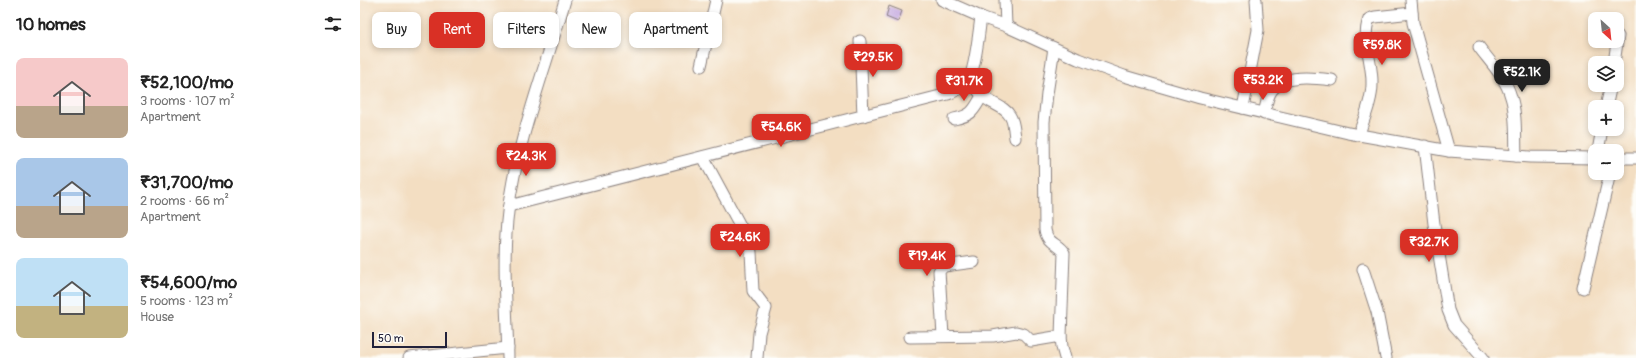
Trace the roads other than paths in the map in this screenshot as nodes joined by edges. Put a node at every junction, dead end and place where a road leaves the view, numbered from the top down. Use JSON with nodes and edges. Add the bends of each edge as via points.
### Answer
{"nodes":[{"id":1,"x":565,"y":0,"type":"edge"},
{"id":2,"x":716,"y":0,"type":"edge"},
{"id":3,"x":942,"y":0,"type":"edge"},
{"id":4,"x":1005,"y":0,"type":"edge"},
{"id":5,"x":1256,"y":0,"type":"edge"},
{"id":6,"x":1411,"y":0,"type":"edge"},
{"id":7,"x":1412,"y":13,"type":"junction"},
{"id":8,"x":981,"y":17,"type":"junction"},
{"id":9,"x":1006,"y":26,"type":"junction"},
{"id":10,"x":860,"y":42,"type":"dead end"},
{"id":11,"x":1479,"y":47,"type":"dead end"},
{"id":12,"x":1054,"y":48,"type":"junction"},
{"id":13,"x":701,"y":66,"type":"dead end"},
{"id":14,"x":972,"y":73,"type":"junction"},
{"id":15,"x":1332,"y":80,"type":"dead end"},
{"id":16,"x":982,"y":96,"type":"junction"},
{"id":17,"x":1243,"y":108,"type":"junction"},
{"id":18,"x":1264,"y":114,"type":"junction"},
{"id":19,"x":863,"y":116,"type":"junction"},
{"id":20,"x":954,"y":120,"type":"dead end"},
{"id":21,"x":1359,"y":134,"type":"junction"},
{"id":22,"x":1015,"y":138,"type":"dead end"},
{"id":23,"x":1425,"y":146,"type":"junction"},
{"id":24,"x":1449,"y":151,"type":"junction"},
{"id":25,"x":1516,"y":156,"type":"junction"},
{"id":26,"x":703,"y":157,"type":"junction"},
{"id":27,"x":1588,"y":158,"type":"edge"},
{"id":28,"x":1624,"y":158,"type":"edge"},
{"id":29,"x":1636,"y":158,"type":"edge"},
{"id":30,"x":1608,"y":180,"type":"edge"},
{"id":31,"x":509,"y":206,"type":"junction"},
{"id":32,"x":974,"y":262,"type":"dead end"},
{"id":33,"x":1363,"y":270,"type":"dead end"},
{"id":34,"x":1584,"y":288,"type":"dead end"},
{"id":35,"x":943,"y":336,"type":"junction"},
{"id":36,"x":1061,"y":336,"type":"junction"},
{"id":37,"x":910,"y":337,"type":"dead end"},
{"id":38,"x":508,"y":353,"type":"edge"},
{"id":39,"x":409,"y":358,"type":"edge"},
{"id":40,"x":757,"y":358,"type":"edge"},
{"id":41,"x":1065,"y":358,"type":"edge"},
{"id":42,"x":1386,"y":358,"type":"edge"},
{"id":43,"x":1483,"y":358,"type":"edge"}],
"edges":[{"from":1,"to":31,"type":"street","via":[[526,128]]},
{"from":2,"to":13,"type":"street"},
{"from":3,"to":8,"type":"street"},
{"from":4,"to":9,"type":"street"},
{"from":5,"to":17,"type":"street","via":[[1258,30]]},
{"from":6,"to":7,"type":"street"},
{"from":7,"to":21,"type":"street","via":[[1375,17],[1367,25],[1372,84],[1369,104]]},
{"from":7,"to":24,"type":"street"},
{"from":8,"to":9,"type":"street"},
{"from":8,"to":14,"type":"street"},
{"from":9,"to":12,"type":"street"},
{"from":10,"to":19,"type":"street"},
{"from":11,"to":25,"type":"street","via":[[1506,84],[1511,96]]},
{"from":12,"to":17,"type":"street","via":[[1124,76]]},
{"from":12,"to":36,"type":"street","via":[[1044,122],[1046,230],[1050,241],[1064,252]]},
{"from":14,"to":16,"type":"street"},
{"from":14,"to":19,"type":"street","via":[[968,82],[948,94]]},
{"from":15,"to":18,"type":"street","via":[[1307,78],[1284,81],[1272,89]]},
{"from":16,"to":20,"type":"street","via":[[968,116]]},
{"from":16,"to":22,"type":"street","via":[[1010,116]]},
{"from":17,"to":18,"type":"street"},
{"from":18,"to":21,"type":"street"},
{"from":19,"to":26,"type":"street"},
{"from":21,"to":23,"type":"street"},
{"from":23,"to":24,"type":"street"},
{"from":23,"to":43,"type":"street","via":[[1448,310],[1459,332]]},
{"from":24,"to":25,"type":"street"},
{"from":25,"to":27,"type":"street"},
{"from":26,"to":31,"type":"street"},
{"from":26,"to":40,"type":"street","via":[[749,242],[753,291],[766,308],[759,333]]},
{"from":28,"to":29,"type":"street"},
{"from":30,"to":34,"type":"street"},
{"from":31,"to":38,"type":"street","via":[[506,277]]},
{"from":32,"to":35,"type":"street","via":[[944,266],[939,271]]},
{"from":33,"to":42,"type":"street","via":[[1377,312]]},
{"from":35,"to":36,"type":"street","via":[[993,336],[1016,332],[1024,334],[1031,341]]},
{"from":35,"to":37,"type":"street"},
{"from":36,"to":41,"type":"street"},
{"from":38,"to":39,"type":"street"}]}
